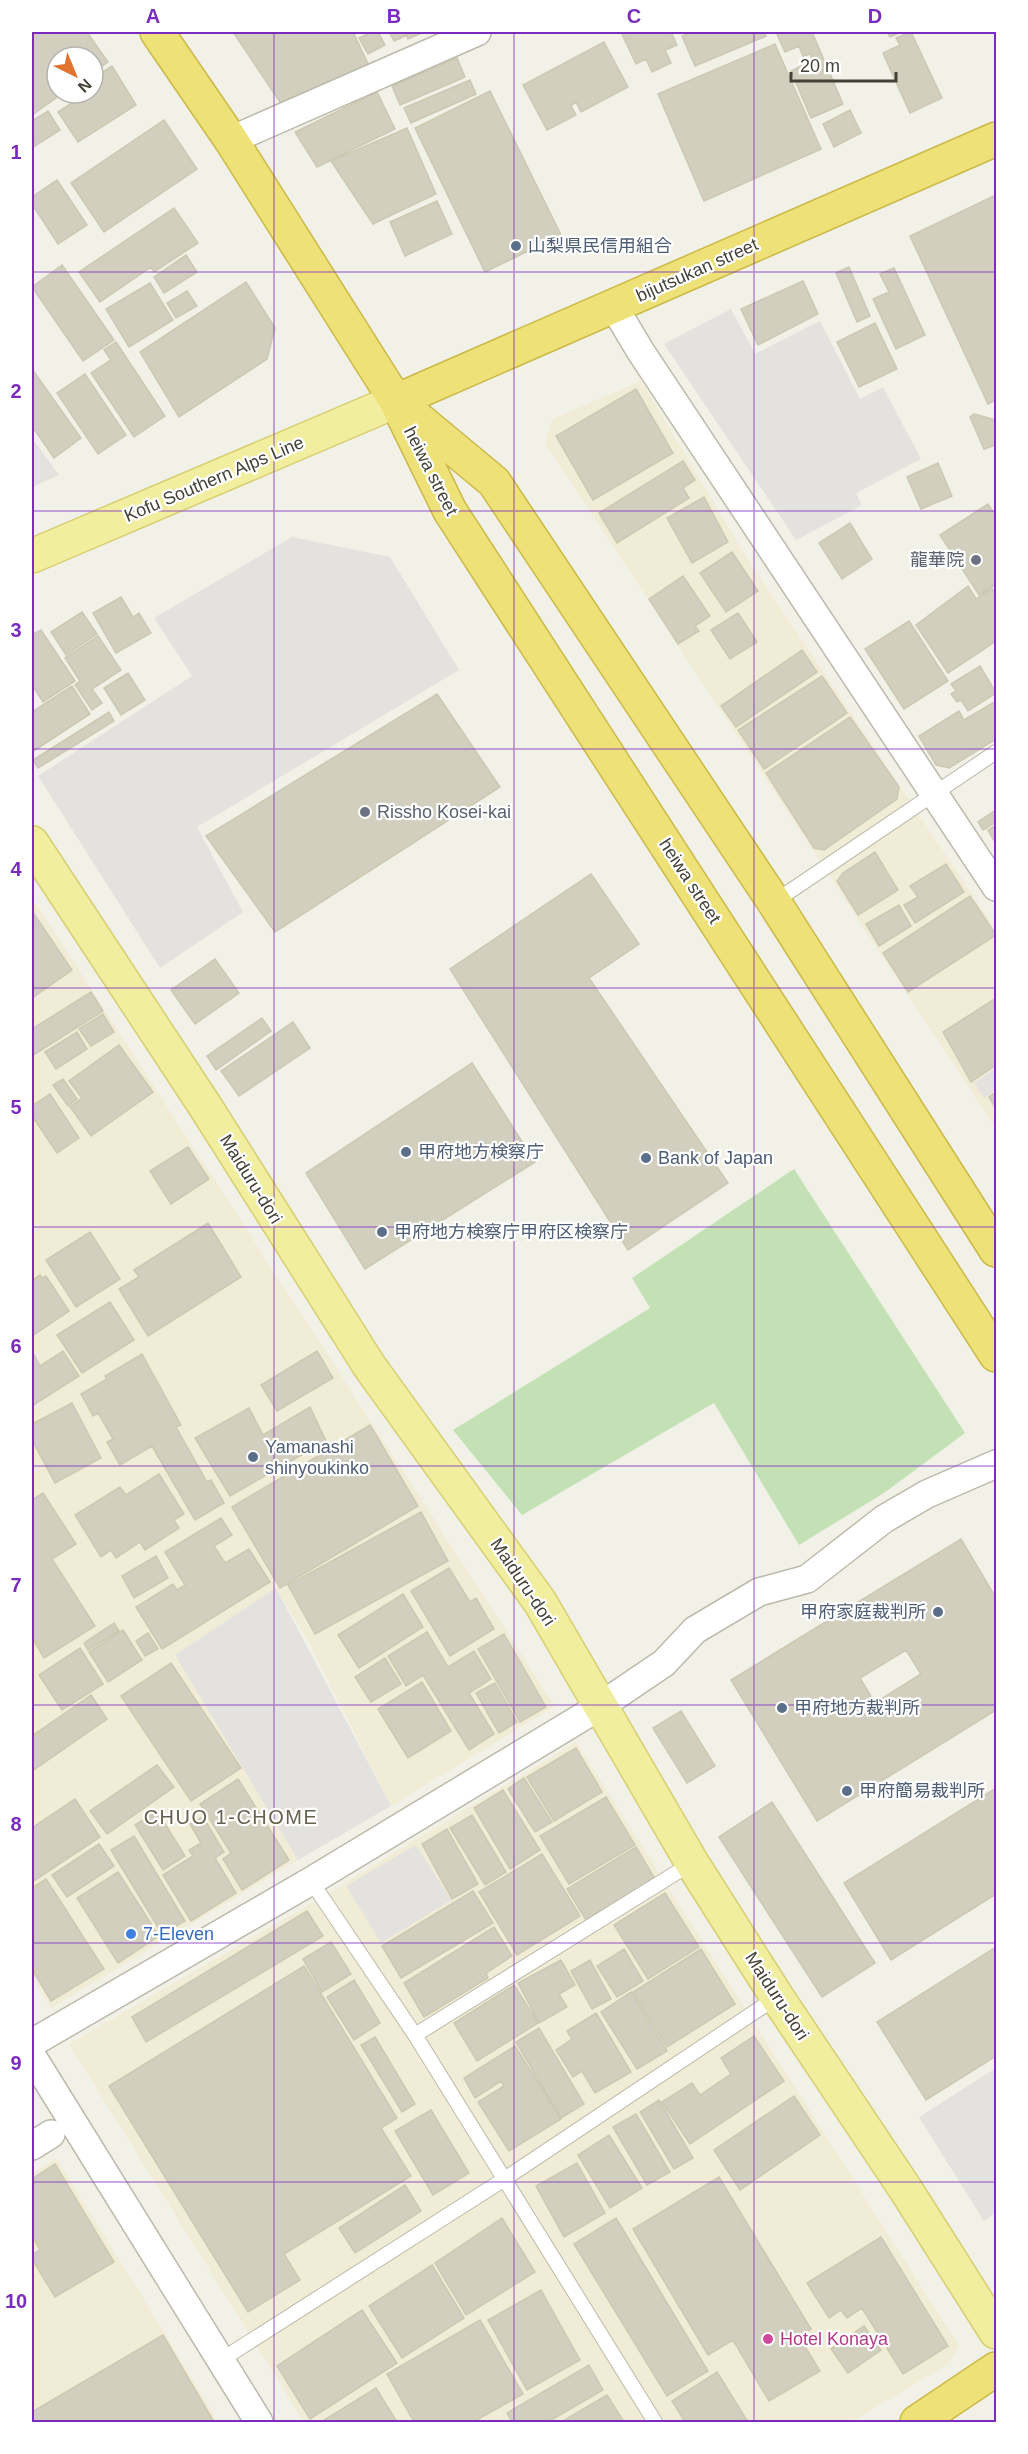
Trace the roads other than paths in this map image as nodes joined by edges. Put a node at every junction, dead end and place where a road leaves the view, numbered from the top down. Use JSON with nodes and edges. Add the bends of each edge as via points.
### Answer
{"nodes":[{"id":1,"x":157,"y":32,"type":"edge"},
{"id":2,"x":469,"y":33,"type":"edge"},
{"id":3,"x":996,"y":139,"type":"edge"},
{"id":4,"x":231,"y":140,"type":"junction"},
{"id":5,"x":614,"y":307,"type":"junction"},
{"id":6,"x":396,"y":401,"type":"junction"},
{"id":7,"x":32,"y":556,"type":"edge"},
{"id":8,"x":996,"y":752,"type":"edge"},
{"id":9,"x":934,"y":793,"type":"junction"},
{"id":10,"x":32,"y":843,"type":"edge"},
{"id":11,"x":996,"y":887,"type":"edge"},
{"id":12,"x":774,"y":902,"type":"junction"},
{"id":13,"x":996,"y":1250,"type":"edge"},
{"id":14,"x":996,"y":1355,"type":"edge"},
{"id":15,"x":996,"y":1464,"type":"edge"},
{"id":16,"x":599,"y":1707,"type":"junction"},
{"id":17,"x":692,"y":1863,"type":"junction"},
{"id":18,"x":311,"y":1881,"type":"junction"},
{"id":19,"x":777,"y":1997,"type":"junction"},
{"id":20,"x":415,"y":2035,"type":"junction"},
{"id":21,"x":32,"y":2043,"type":"edge"},
{"id":22,"x":32,"y":2056,"type":"edge"},
{"id":23,"x":503,"y":2180,"type":"junction"},
{"id":24,"x":996,"y":2332,"type":"edge"},
{"id":25,"x":221,"y":2360,"type":"junction"},
{"id":26,"x":996,"y":2369,"type":"edge"},
{"id":27,"x":259,"y":2422,"type":"edge"},
{"id":28,"x":655,"y":2422,"type":"edge"},
{"id":29,"x":917,"y":2422,"type":"edge"}],
"edges":[{"from":1,"to":4,"type":"highway","name":"heiwa street"},
{"from":2,"to":4,"type":"street"},
{"from":3,"to":5,"type":"highway","name":"bijutsukan street"},
{"from":4,"to":6,"type":"highway","name":"heiwa street"},
{"from":5,"to":6,"type":"highway","name":"bijutsukan street"},
{"from":5,"to":9,"type":"street"},
{"from":6,"to":7,"type":"main road","name":"Kofu Southern Alps Line"},
{"from":6,"to":12,"type":"highway","name":"heiwa street","via":[[494,482]]},
{"from":6,"to":14,"type":"highway","name":"heiwa street","via":[[450,511]]},
{"from":8,"to":9,"type":"lane"},
{"from":9,"to":11,"type":"street"},
{"from":9,"to":12,"type":"lane"},
{"from":10,"to":16,"type":"main road","name":"Maiduru-dori","via":[[370,1367],[540,1602]]},
{"from":12,"to":13,"type":"highway","name":"heiwa street"},
{"from":15,"to":16,"type":"street","via":[[927,1494],[884,1519],[807,1579],[759,1592],[695,1630],[664,1662]]},
{"from":16,"to":17,"type":"main road","name":"Maiduru-dori"},
{"from":16,"to":18,"type":"street"},
{"from":17,"to":19,"type":"main road","name":"Maiduru-dori"},
{"from":17,"to":20,"type":"lane"},
{"from":18,"to":20,"type":"lane"},
{"from":18,"to":21,"type":"street"},
{"from":19,"to":23,"type":"lane"},
{"from":19,"to":24,"type":"main road","name":"Maiduru-dori"},
{"from":20,"to":23,"type":"lane"},
{"from":22,"to":25,"type":"street"},
{"from":23,"to":25,"type":"lane"},
{"from":23,"to":28,"type":"lane"},
{"from":25,"to":27,"type":"street"},
{"from":26,"to":29,"type":"highway"}]}
